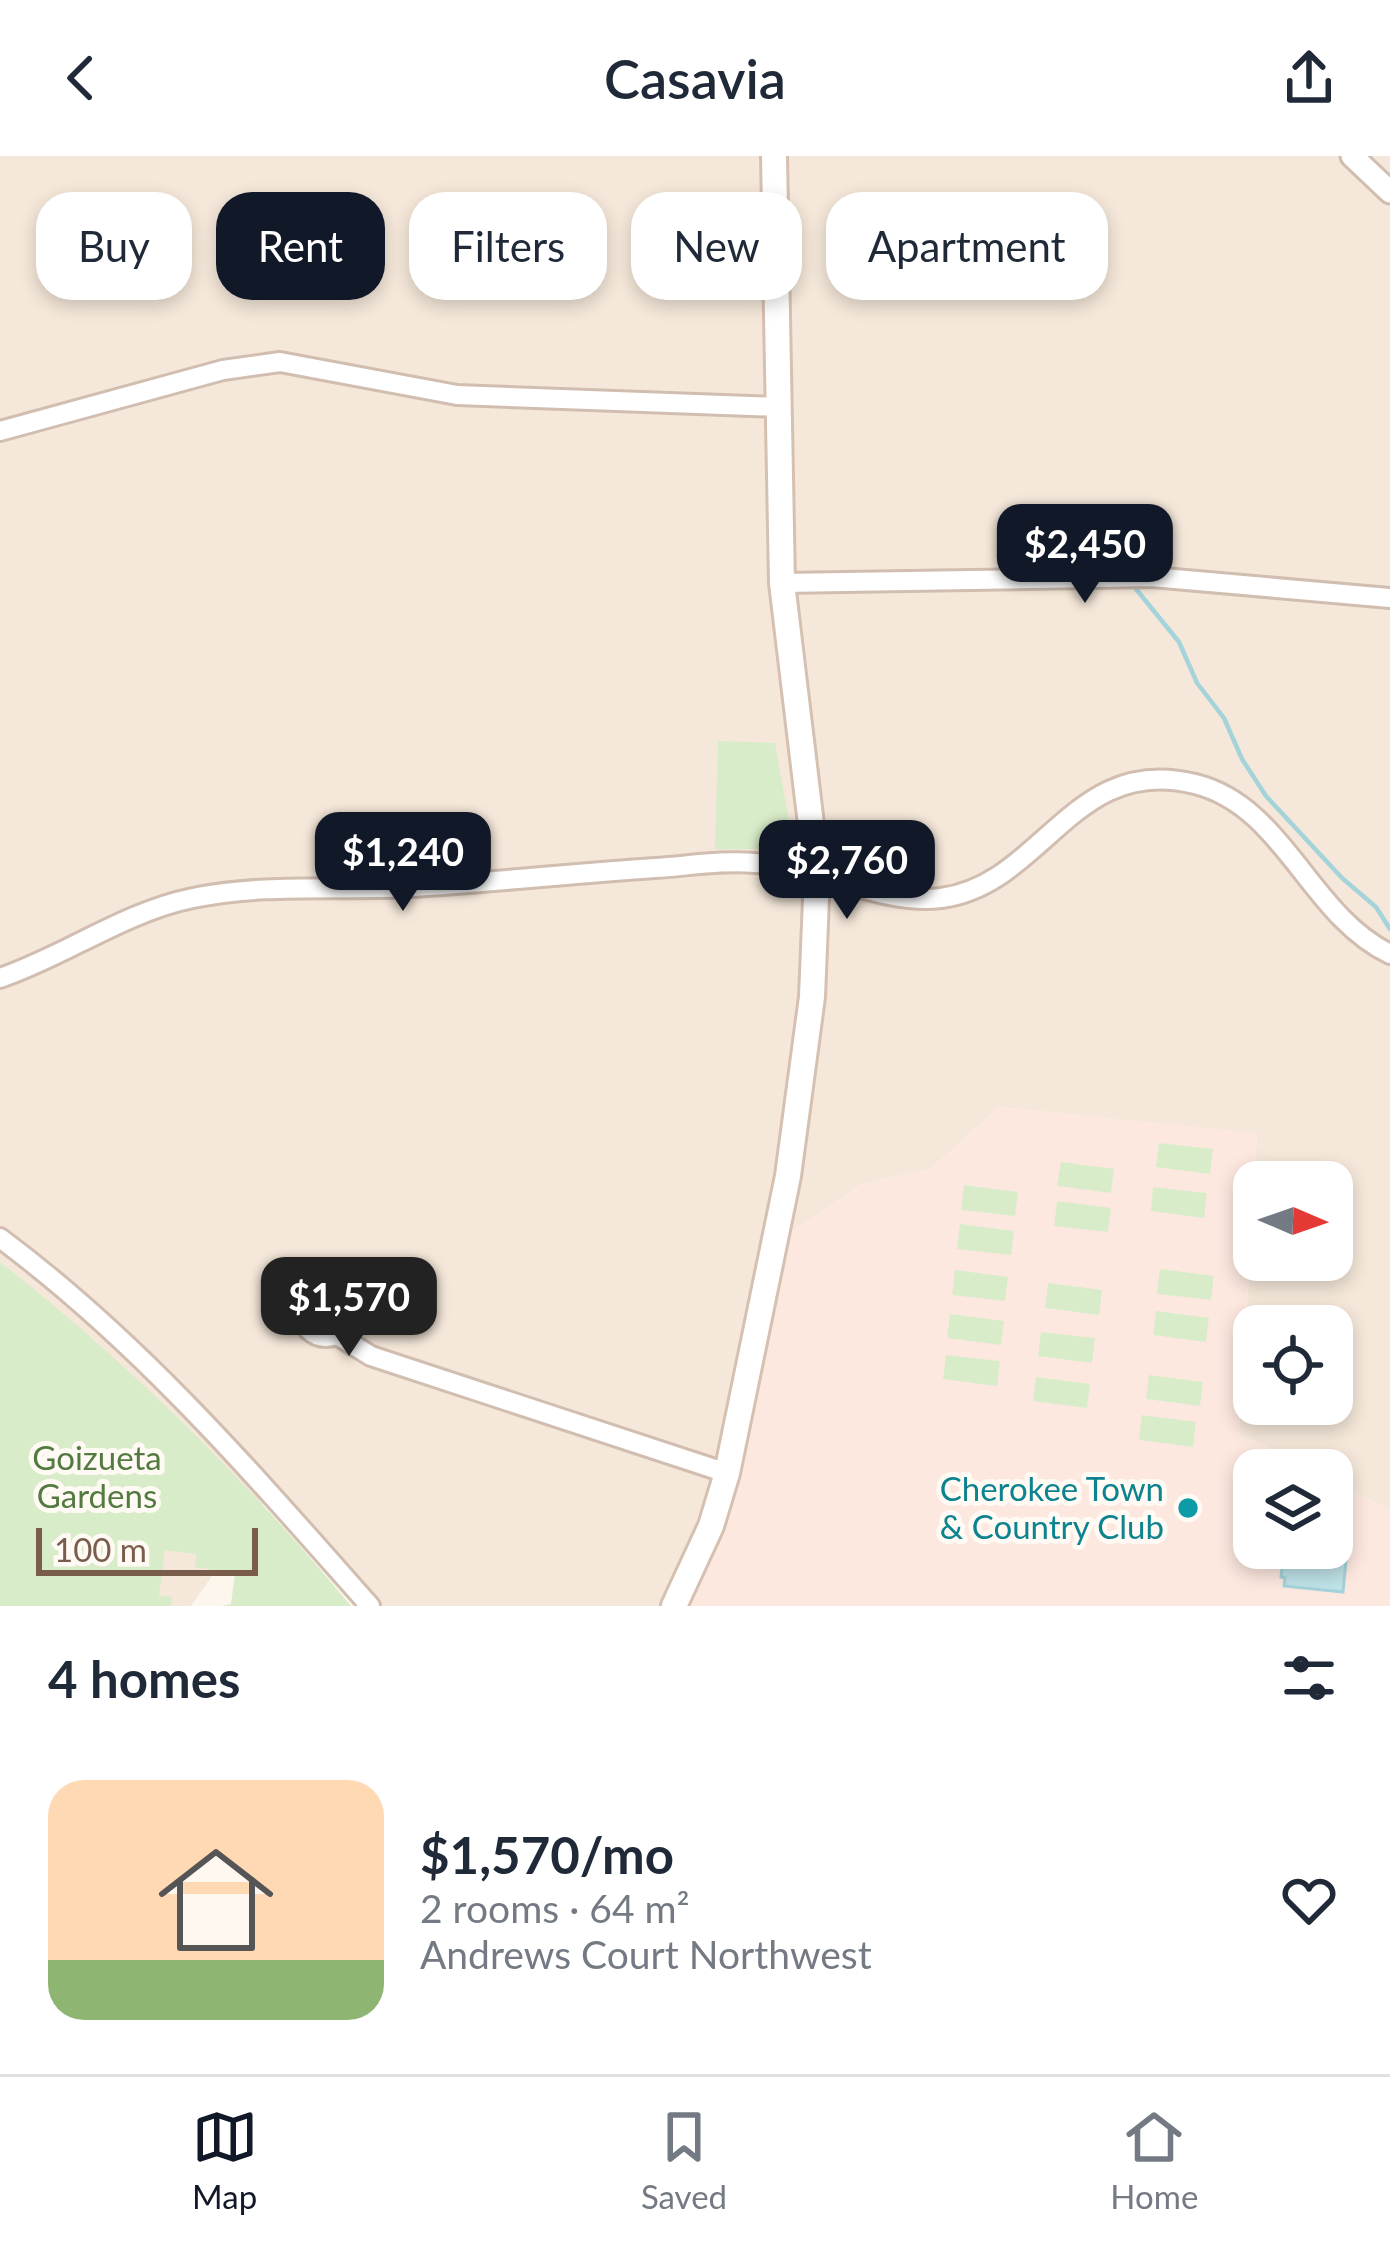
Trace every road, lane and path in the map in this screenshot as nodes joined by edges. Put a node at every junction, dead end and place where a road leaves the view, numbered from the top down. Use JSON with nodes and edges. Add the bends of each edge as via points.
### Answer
{"nodes":[{"id":1,"x":774,"y":156,"type":"edge"},
{"id":2,"x":1352,"y":156,"type":"edge"},
{"id":3,"x":1390,"y":192,"type":"edge"},
{"id":4,"x":778,"y":407,"type":"junction"},
{"id":5,"x":0,"y":431,"type":"edge"},
{"id":6,"x":782,"y":583,"type":"junction"},
{"id":7,"x":1390,"y":598,"type":"edge"},
{"id":8,"x":817,"y":874,"type":"junction"},
{"id":9,"x":1390,"y":954,"type":"edge"},
{"id":10,"x":0,"y":978,"type":"edge"},
{"id":11,"x":0,"y":1238,"type":"edge"},
{"id":12,"x":337,"y":1335,"type":"dead end"},
{"id":13,"x":727,"y":1473,"type":"junction"},
{"id":14,"x":370,"y":1606,"type":"edge"},
{"id":15,"x":674,"y":1606,"type":"edge"}],
"edges":[{"from":1,"to":4,"type":"main road"},
{"from":2,"to":3,"type":"street"},
{"from":4,"to":5,"type":"street","via":[[457,394],[280,362]]},
{"from":4,"to":6,"type":"main road"},
{"from":6,"to":7,"type":"street","via":[[1152,578]]},
{"from":6,"to":8,"type":"main road"},
{"from":8,"to":9,"type":"street","via":[[911,898],[960,895],[1001,875],[1096,796],[1175,780],[1247,810],[1342,923]]},
{"from":8,"to":10,"type":"street","via":[[737,863],[242,891],[164,906]]},
{"from":8,"to":13,"type":"main road","via":[[812,997],[790,1159]]},
{"from":11,"to":14,"type":"street","via":[[85,1303],[203,1419]]},
{"from":12,"to":13,"type":"street","via":[[371,1356]]},
{"from":13,"to":15,"type":"main road"}]}
